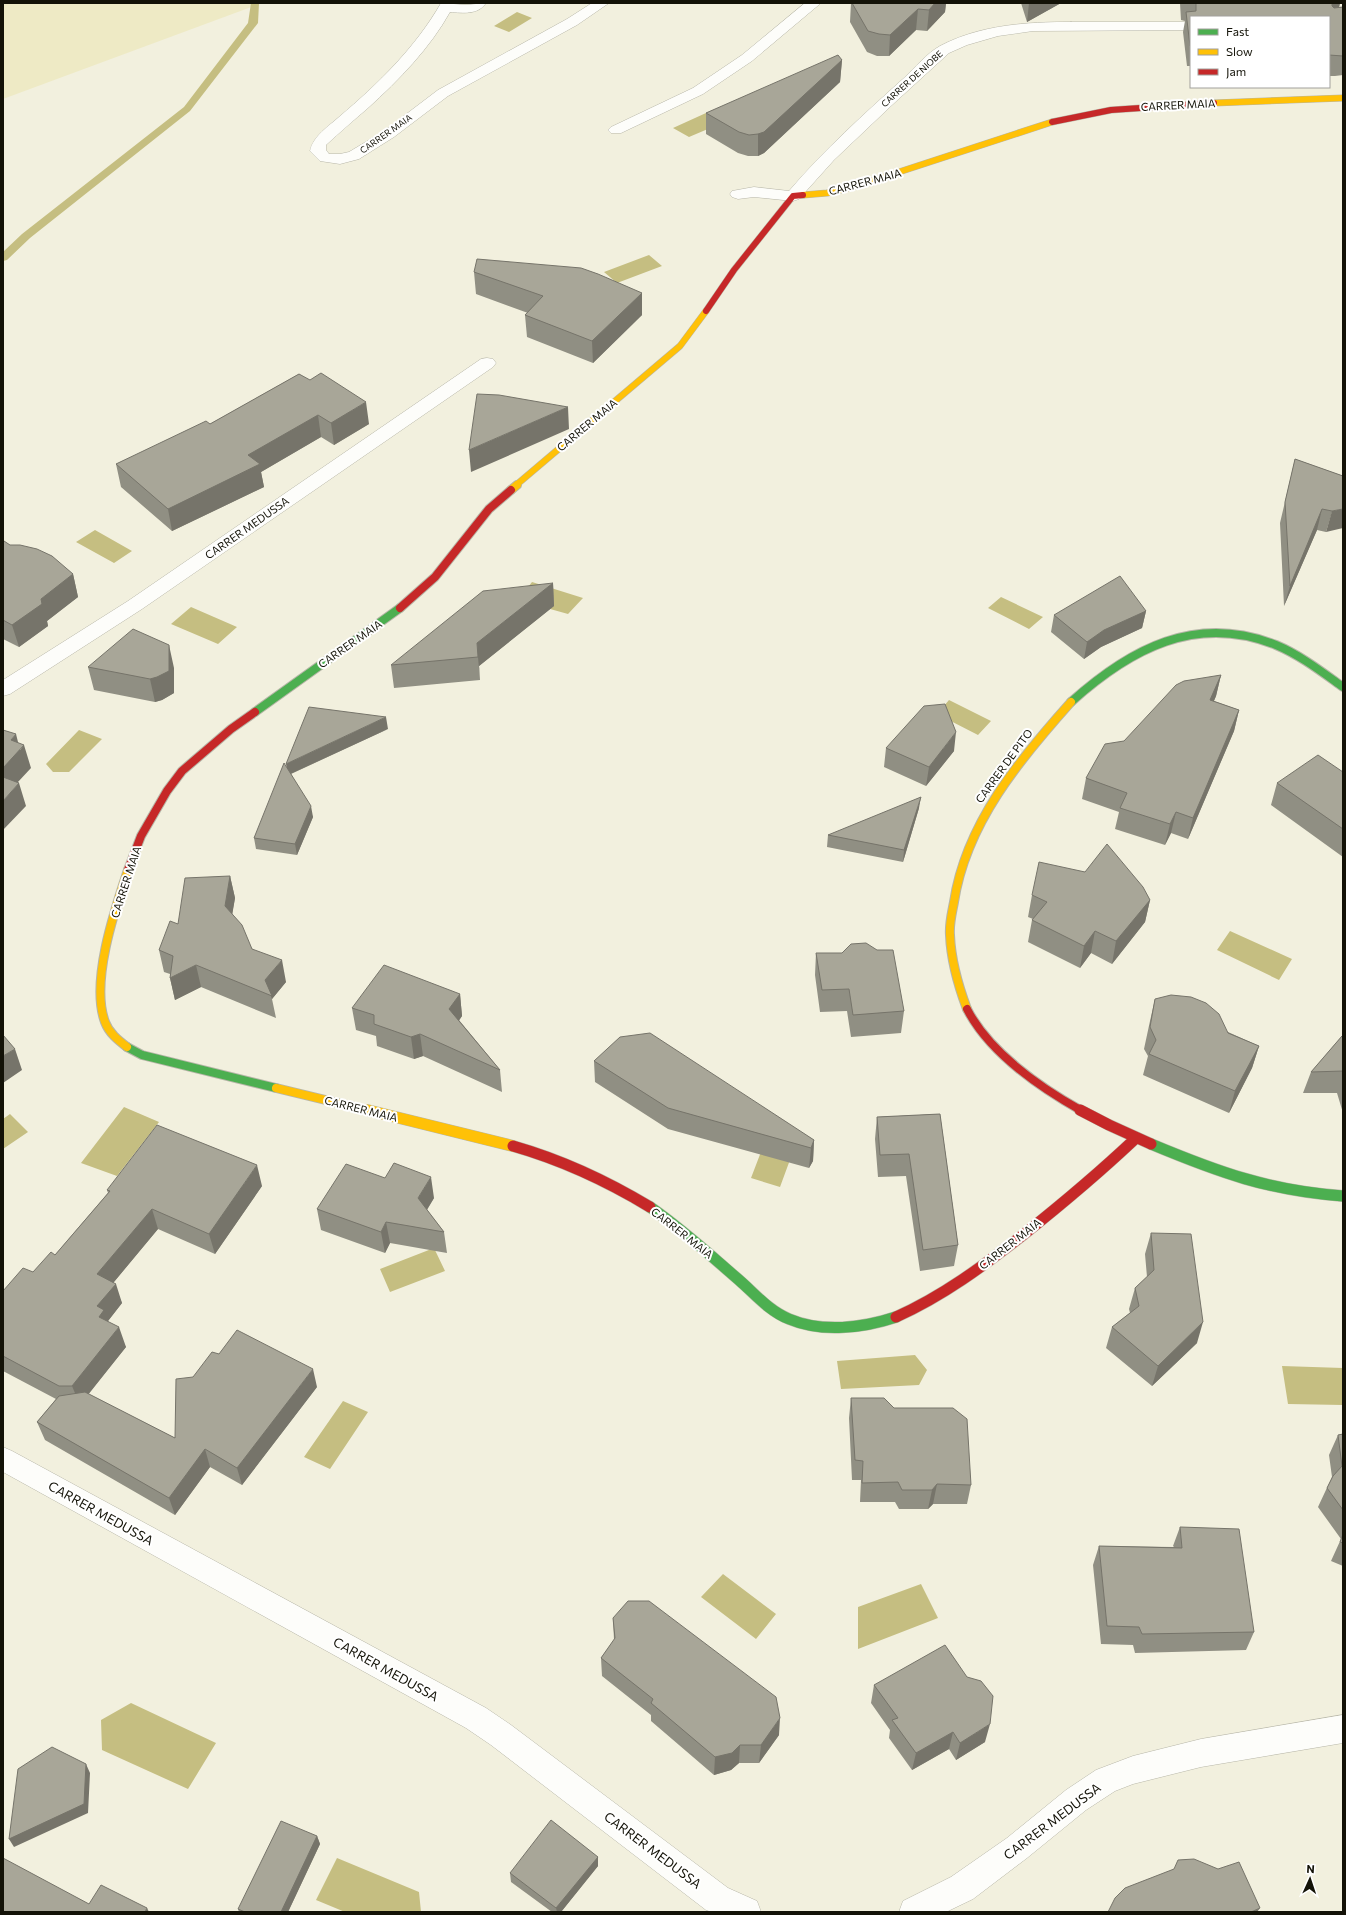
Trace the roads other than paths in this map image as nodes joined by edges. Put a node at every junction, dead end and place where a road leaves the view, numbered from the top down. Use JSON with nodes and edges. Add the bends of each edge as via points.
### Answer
{"nodes":[{"id":1,"x":479,"y":3,"type":"edge"},
{"id":2,"x":602,"y":3,"type":"edge"},
{"id":3,"x":814,"y":3,"type":"edge"},
{"id":4,"x":447,"y":5,"type":"edge"},
{"id":5,"x":1190,"y":26,"type":"edge"},
{"id":6,"x":1343,"y":98,"type":"edge"},
{"id":7,"x":616,"y":130,"type":"dead end"},
{"id":8,"x":738,"y":194,"type":"dead end"},
{"id":9,"x":793,"y":196,"type":"junction"},
{"id":10,"x":487,"y":363,"type":"dead end"},
{"id":11,"x":1343,"y":687,"type":"edge"},
{"id":12,"x":3,"y":689,"type":"edge"},
{"id":13,"x":1136,"y":1138,"type":"junction"},
{"id":14,"x":1343,"y":1196,"type":"edge"},
{"id":15,"x":3,"y":1459,"type":"edge"},
{"id":16,"x":1343,"y":1729,"type":"edge"},
{"id":17,"x":746,"y":1912,"type":"edge"},
{"id":18,"x":914,"y":1912,"type":"edge"}],
"edges":[{"from":1,"to":4,"type":"street","via":[[468,9]]},
{"from":2,"to":4,"type":"street","name":"CARRER MAIA","via":[[443,93],[389,134],[354,156],[340,159],[325,158],[318,151],[319,144],[370,98],[420,44],[440,19]]},
{"from":3,"to":7,"type":"street","via":[[747,58],[698,90]]},
{"from":5,"to":9,"type":"street","name":"CARRER DE NIOBE","via":[[1005,29],[962,41],[944,50],[854,132]]},
{"from":6,"to":9,"type":"street","name":"CARRER MAIA","via":[[1186,104],[1093,112],[1062,119],[853,187],[827,193]]},
{"from":8,"to":9,"type":"street","via":[[754,192]]},
{"from":9,"to":13,"type":"street","name":"CARRER MAIA","via":[[734,270],[680,346],[489,508],[435,577],[403,606],[231,729],[182,771],[167,791],[141,836],[116,907],[102,974],[101,1002],[104,1019],[112,1034],[125,1046],[142,1055],[533,1152],[602,1180],[666,1218],[778,1314],[820,1328],[871,1325],[907,1313],[947,1291],[992,1260],[1074,1195]]},
{"from":10,"to":12,"type":"street","name":"CARRER MEDUSSA","via":[[135,605]]},
{"from":11,"to":13,"type":"street","name":"CARRER DE PITO","via":[[1294,654],[1257,637],[1197,634],[1145,648],[1121,660],[1095,678],[1071,701],[1006,780],[968,845],[957,880],[950,941],[956,980],[969,1012],[986,1036],[1041,1085],[1069,1106]]},
{"from":13,"to":14,"type":"street","via":[[1207,1168],[1276,1191],[1308,1196]]},
{"from":15,"to":17,"type":"street","name":"CARRER MEDUSSA","via":[[476,1718],[502,1735],[717,1899]]},
{"from":16,"to":18,"type":"street","name":"CARRER MEDUSSA","via":[[1201,1753],[1133,1770],[1106,1780],[962,1888]]}]}
